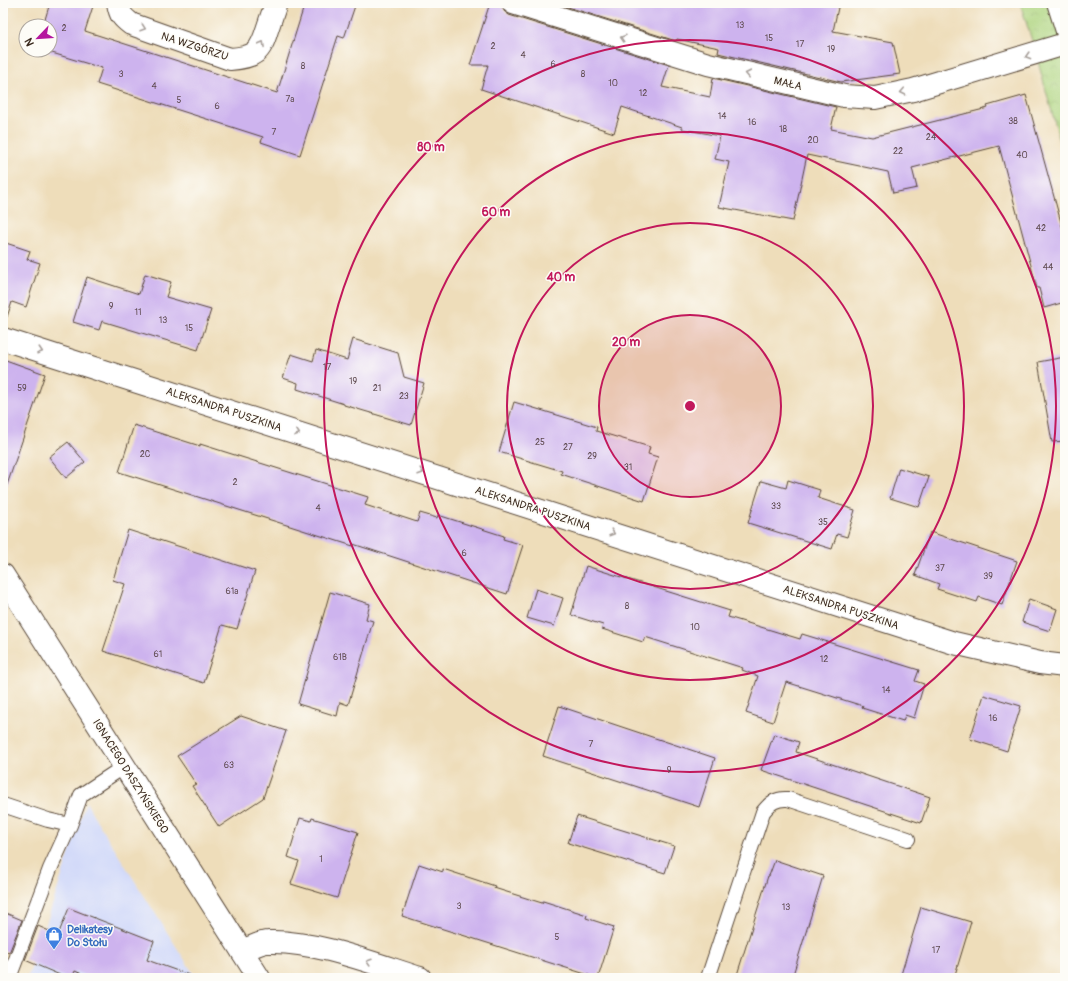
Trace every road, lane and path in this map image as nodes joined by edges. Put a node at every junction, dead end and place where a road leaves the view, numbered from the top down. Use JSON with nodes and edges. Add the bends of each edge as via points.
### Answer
{"nodes":[{"id":1,"x":118,"y":3,"type":"edge"},
{"id":2,"x":276,"y":3,"type":"edge"},
{"id":3,"x":513,"y":3,"type":"edge"},
{"id":4,"x":1054,"y":3,"type":"edge"},
{"id":5,"x":1065,"y":38,"type":"edge"},
{"id":6,"x":1065,"y":44,"type":"edge"},
{"id":7,"x":3,"y":339,"type":"edge"},
{"id":8,"x":3,"y":575,"type":"edge"},
{"id":9,"x":1065,"y":666,"type":"edge"},
{"id":10,"x":125,"y":766,"type":"junction"},
{"id":11,"x":3,"y":805,"type":"edge"},
{"id":12,"x":70,"y":825,"type":"junction"},
{"id":13,"x":908,"y":839,"type":"dead end"},
{"id":14,"x":242,"y":951,"type":"junction"},
{"id":15,"x":9,"y":978,"type":"edge"},
{"id":16,"x":259,"y":978,"type":"edge"},
{"id":17,"x":420,"y":978,"type":"edge"},
{"id":18,"x":708,"y":978,"type":"edge"}],
"edges":[{"from":1,"to":2,"type":"street","name":"NA WZGÓRZU","one_way":true,"via":[[122,17],[131,24],[230,59],[253,54],[262,46]]},
{"from":6,"to":3,"type":"street","name":"MAŁA","one_way":true,"via":[[913,90],[875,98],[844,96],[708,64]]},
{"from":4,"to":5,"type":"lane"},
{"from":7,"to":9,"type":"street","name":"ALEKSANDRA PUSZKINA","one_way":true,"via":[[954,642],[1040,663]]},
{"from":8,"to":10,"type":"street","name":"IGNACEGO DASZYŃSKIEGO"},
{"from":10,"to":12,"type":"lane","via":[[81,795]]},
{"from":10,"to":14,"type":"street","name":"IGNACEGO DASZYŃSKIEGO"},
{"from":11,"to":12,"type":"lane"},
{"from":12,"to":15,"type":"lane","via":[[50,869]]},
{"from":13,"to":18,"type":"lane","via":[[788,799],[780,799],[770,804],[763,812]]},
{"from":14,"to":16,"type":"street","name":"IGNACEGO DASZYŃSKIEGO"},
{"from":17,"to":14,"type":"street","one_way":true,"via":[[332,951],[296,943],[266,942]]}]}
